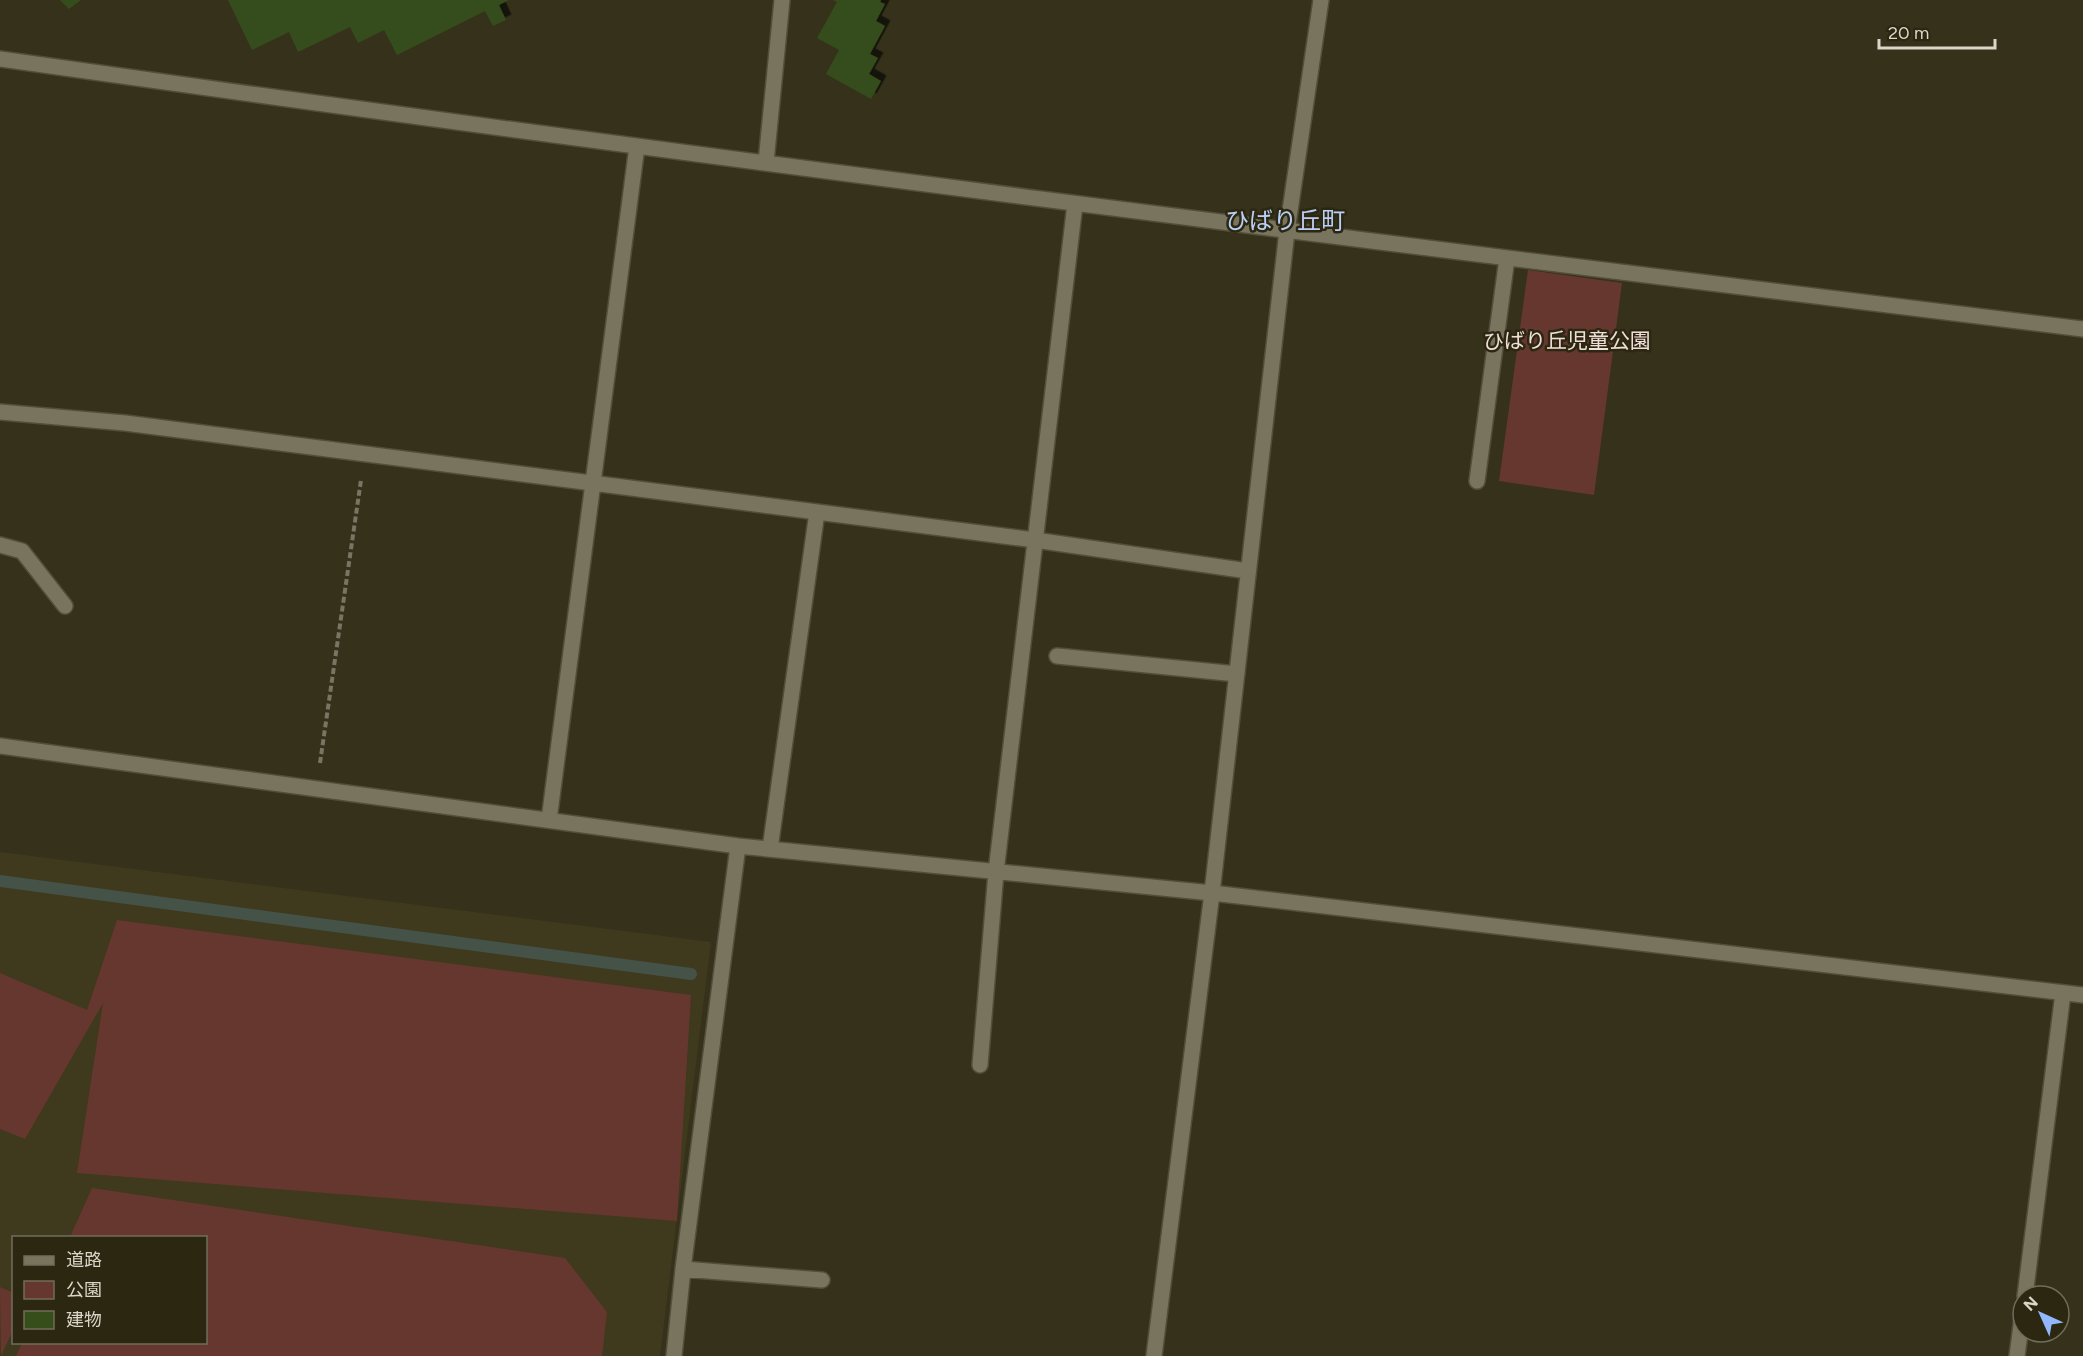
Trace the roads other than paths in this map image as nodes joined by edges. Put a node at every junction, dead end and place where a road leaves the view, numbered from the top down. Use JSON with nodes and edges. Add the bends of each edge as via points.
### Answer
{"nodes":[{"id":1,"x":782,"y":0,"type":"edge"},
{"id":2,"x":1321,"y":0,"type":"edge"},
{"id":3,"x":0,"y":59,"type":"edge"},
{"id":4,"x":637,"y":146,"type":"junction"},
{"id":5,"x":766,"y":162,"type":"junction"},
{"id":6,"x":1075,"y":204,"type":"junction"},
{"id":7,"x":1287,"y":231,"type":"junction"},
{"id":8,"x":1507,"y":258,"type":"junction"},
{"id":9,"x":2083,"y":329,"type":"edge"},
{"id":10,"x":0,"y":412,"type":"edge"},
{"id":11,"x":1477,"y":481,"type":"dead end"},
{"id":12,"x":593,"y":483,"type":"junction"},
{"id":13,"x":816,"y":512,"type":"junction"},
{"id":14,"x":1035,"y":540,"type":"junction"},
{"id":15,"x":0,"y":545,"type":"edge"},
{"id":16,"x":1248,"y":571,"type":"junction"},
{"id":17,"x":65,"y":606,"type":"dead end"},
{"id":18,"x":1057,"y":656,"type":"dead end"},
{"id":19,"x":1237,"y":674,"type":"junction"},
{"id":20,"x":0,"y":746,"type":"edge"},
{"id":21,"x":549,"y":820,"type":"junction"},
{"id":22,"x":738,"y":846,"type":"junction"},
{"id":23,"x":770,"y":849,"type":"junction"},
{"id":24,"x":996,"y":872,"type":"junction"},
{"id":25,"x":1212,"y":893,"type":"junction"},
{"id":26,"x":2063,"y":993,"type":"junction"},
{"id":27,"x":2083,"y":995,"type":"edge"},
{"id":28,"x":980,"y":1065,"type":"dead end"},
{"id":29,"x":683,"y":1269,"type":"junction"},
{"id":30,"x":822,"y":1280,"type":"dead end"},
{"id":31,"x":2027,"y":1284,"type":"edge"},
{"id":32,"x":674,"y":1356,"type":"edge"},
{"id":33,"x":1154,"y":1356,"type":"edge"}],
"edges":[{"from":1,"to":5,"type":"street"},
{"from":2,"to":7,"type":"street"},
{"from":3,"to":4,"type":"street"},
{"from":4,"to":5,"type":"street"},
{"from":4,"to":12,"type":"street"},
{"from":5,"to":6,"type":"street"},
{"from":6,"to":7,"type":"street"},
{"from":6,"to":14,"type":"street"},
{"from":7,"to":8,"type":"street"},
{"from":7,"to":16,"type":"street"},
{"from":8,"to":9,"type":"street"},
{"from":8,"to":11,"type":"street"},
{"from":10,"to":12,"type":"street","via":[[125,423]]},
{"from":12,"to":13,"type":"street"},
{"from":12,"to":21,"type":"street"},
{"from":13,"to":14,"type":"street"},
{"from":13,"to":23,"type":"street"},
{"from":14,"to":16,"type":"street"},
{"from":14,"to":24,"type":"street"},
{"from":15,"to":17,"type":"street","via":[[22,551]]},
{"from":16,"to":19,"type":"street"},
{"from":18,"to":19,"type":"street"},
{"from":19,"to":25,"type":"street"},
{"from":20,"to":21,"type":"street"},
{"from":21,"to":22,"type":"street"},
{"from":22,"to":23,"type":"street"},
{"from":22,"to":29,"type":"street"},
{"from":23,"to":24,"type":"street"},
{"from":24,"to":25,"type":"street"},
{"from":24,"to":28,"type":"street"},
{"from":25,"to":26,"type":"street"},
{"from":25,"to":33,"type":"street"},
{"from":26,"to":27,"type":"street"},
{"from":26,"to":31,"type":"street"},
{"from":29,"to":30,"type":"street"},
{"from":29,"to":32,"type":"street"}]}
